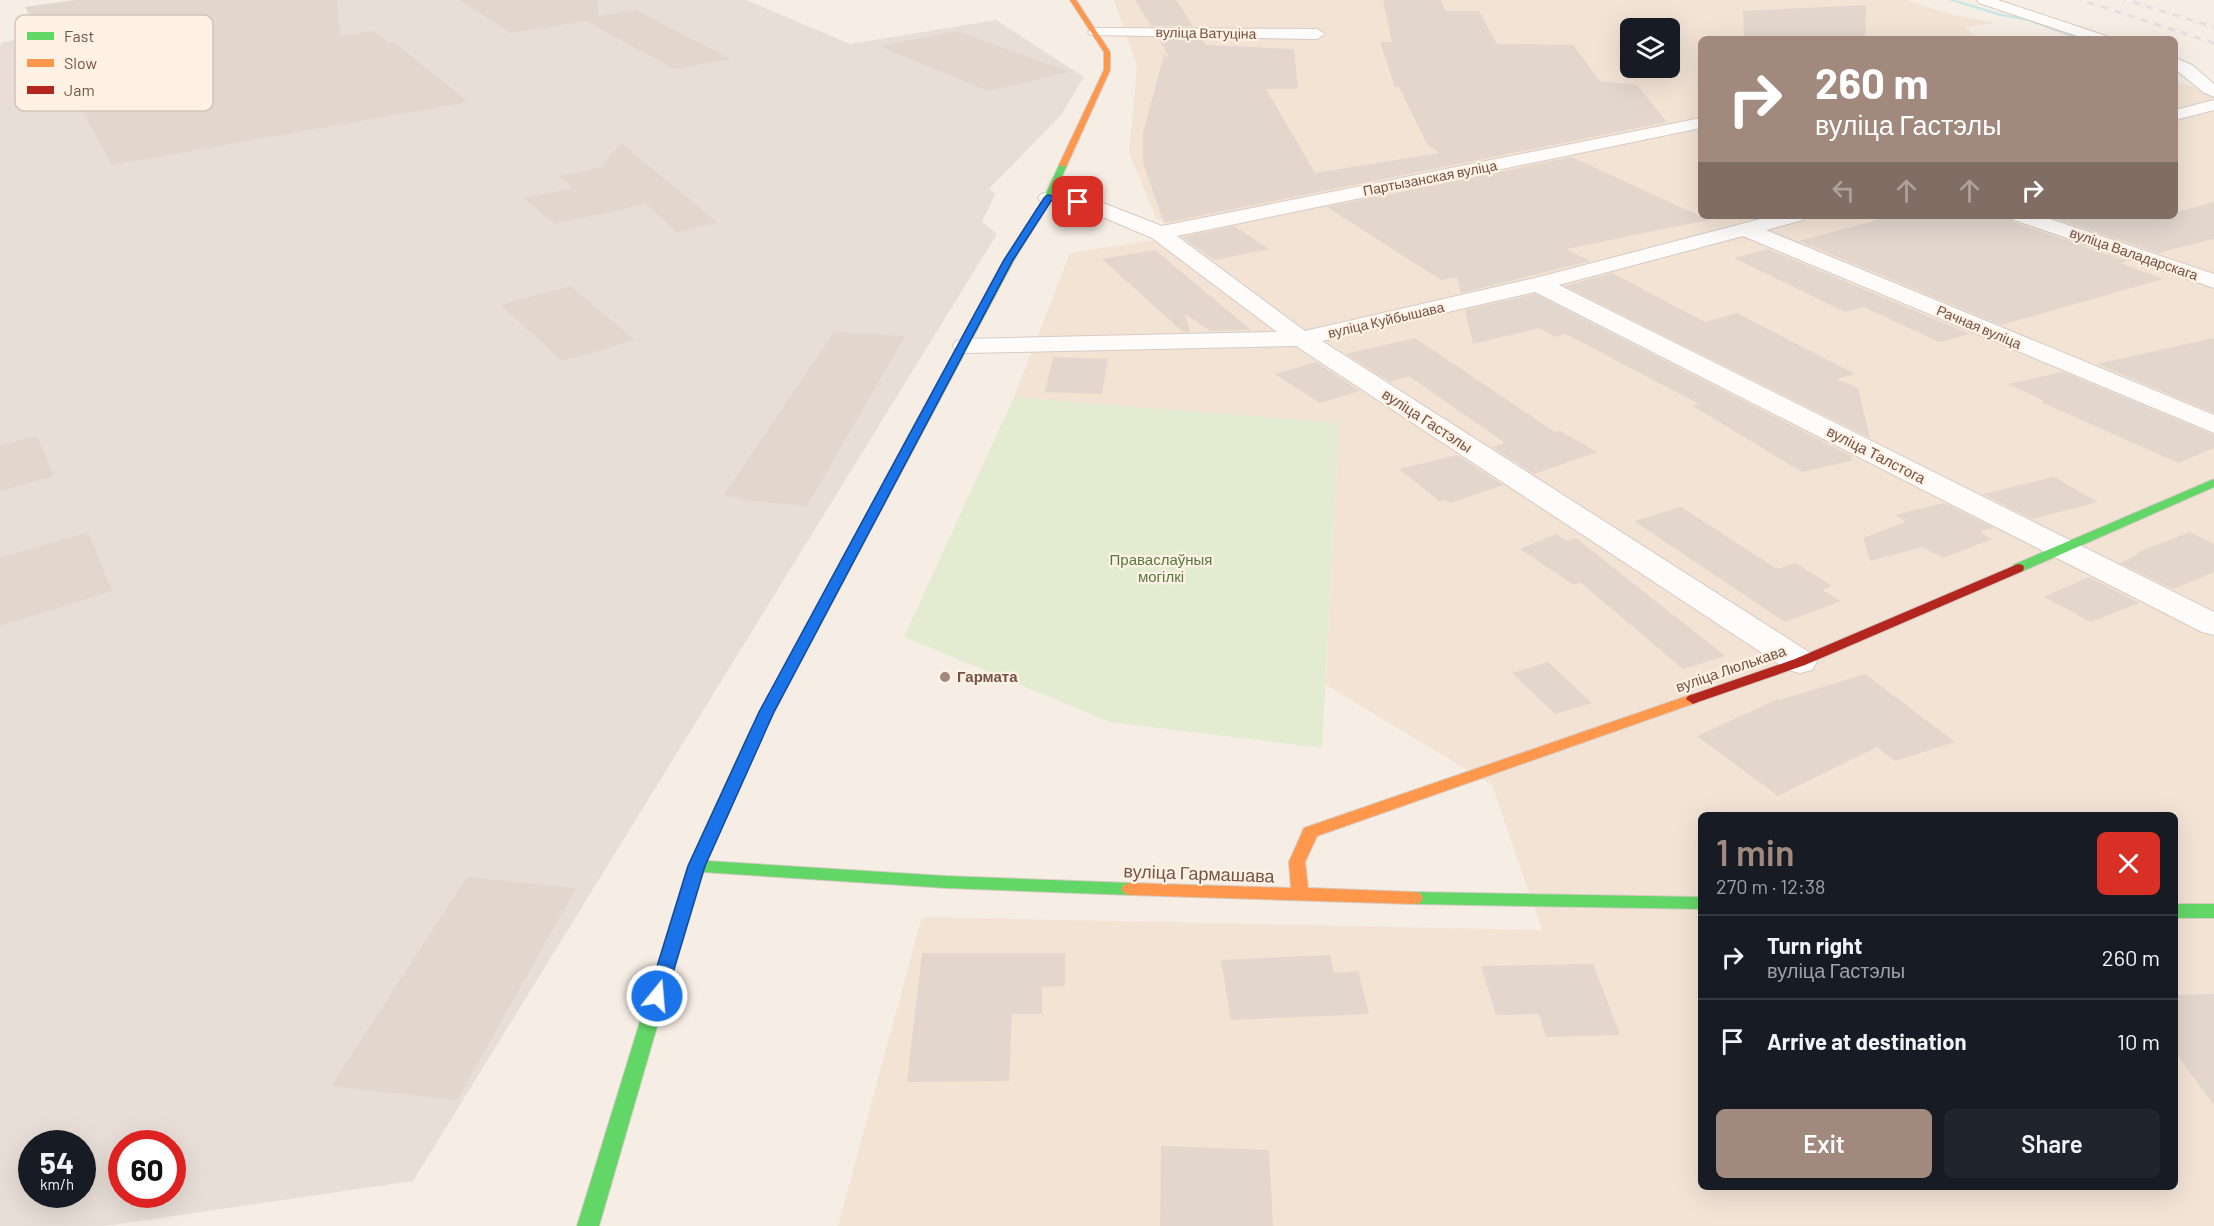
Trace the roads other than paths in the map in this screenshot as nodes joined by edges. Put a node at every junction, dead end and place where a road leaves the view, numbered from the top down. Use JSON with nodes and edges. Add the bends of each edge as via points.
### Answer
{"nodes":[{"id":1,"x":1073,"y":0,"type":"edge"},
{"id":2,"x":1984,"y":0,"type":"edge"},
{"id":3,"x":1095,"y":32,"type":"junction"},
{"id":4,"x":1317,"y":34,"type":"dead end"},
{"id":5,"x":2092,"y":36,"type":"edge"},
{"id":6,"x":2178,"y":64,"type":"edge"},
{"id":7,"x":2178,"y":80,"type":"edge"},
{"id":8,"x":2208,"y":88,"type":"edge"},
{"id":9,"x":2214,"y":105,"type":"edge"},
{"id":10,"x":2178,"y":114,"type":"edge"},
{"id":11,"x":1698,"y":124,"type":"edge"},
{"id":12,"x":1048,"y":198,"type":"junction"},
{"id":13,"x":1784,"y":219,"type":"edge"},
{"id":14,"x":2030,"y":219,"type":"edge"},
{"id":15,"x":1744,"y":229,"type":"junction"},
{"id":16,"x":1160,"y":233,"type":"junction"},
{"id":17,"x":2204,"y":257,"type":"dead end"},
{"id":18,"x":2174,"y":267,"type":"junction"},
{"id":19,"x":2214,"y":281,"type":"edge"},
{"id":20,"x":1538,"y":284,"type":"junction"},
{"id":21,"x":1301,"y":339,"type":"junction"},
{"id":22,"x":965,"y":346,"type":"junction"},
{"id":23,"x":2214,"y":425,"type":"edge"},
{"id":24,"x":2214,"y":483,"type":"edge"},
{"id":25,"x":2063,"y":549,"type":"junction"},
{"id":26,"x":2214,"y":625,"type":"edge"},
{"id":27,"x":1800,"y":662,"type":"junction"},
{"id":28,"x":696,"y":866,"type":"junction"},
{"id":29,"x":1300,"y":896,"type":"junction"},
{"id":30,"x":1698,"y":903,"type":"edge"},
{"id":31,"x":2178,"y":911,"type":"edge"},
{"id":32,"x":2214,"y":911,"type":"edge"},
{"id":33,"x":588,"y":1226,"type":"edge"}],
"edges":[{"from":1,"to":3,"type":"main road"},
{"from":2,"to":5,"type":"street"},
{"from":3,"to":4,"type":"street","name":"вуліца Ватуціна"},
{"from":3,"to":12,"type":"main road","via":[[1107,52],[1107,70]]},
{"from":6,"to":8,"type":"street","via":[[2187,67]]},
{"from":7,"to":8,"type":"street"},
{"from":9,"to":10,"type":"street"},
{"from":11,"to":16,"type":"street","name":"Партызанская вуліца"},
{"from":12,"to":16,"type":"street","name":"вуліца Гастэлы","via":[[1096,207]]},
{"from":12,"to":22,"type":"main road","via":[[1009,260]]},
{"from":13,"to":15,"type":"street","name":"вуліца Куйбышава"},
{"from":14,"to":18,"type":"street","name":"вуліца Валадарскага"},
{"from":15,"to":20,"type":"street","name":"вуліца Куйбышава"},
{"from":15,"to":23,"type":"street","name":"Рачная вуліца"},
{"from":16,"to":21,"type":"street","name":"вуліца Гастэлы"},
{"from":17,"to":18,"type":"street"},
{"from":18,"to":19,"type":"street","name":"вуліца Валадарскага"},
{"from":20,"to":21,"type":"street","name":"вуліца Куйбышава"},
{"from":20,"to":25,"type":"street","name":"вуліца Талстога"},
{"from":21,"to":22,"type":"street","name":"вуліца Куйбышава"},
{"from":21,"to":27,"type":"street","name":"вуліца Гастэлы"},
{"from":22,"to":28,"type":"main road","via":[[766,712]]},
{"from":24,"to":25,"type":"main road","name":"вуліца Люлькава"},
{"from":25,"to":26,"type":"street","name":"вуліца Талстога"},
{"from":25,"to":27,"type":"main road","name":"вуліца Люлькава"},
{"from":27,"to":29,"type":"main road","name":"вуліца Люлькава","via":[[1310,832],[1297,862]]},
{"from":28,"to":29,"type":"main road","name":"вуліца Гармашава"},
{"from":28,"to":33,"type":"main road"},
{"from":29,"to":30,"type":"main road","name":"вуліца Гармашава"},
{"from":31,"to":32,"type":"main road"}]}
